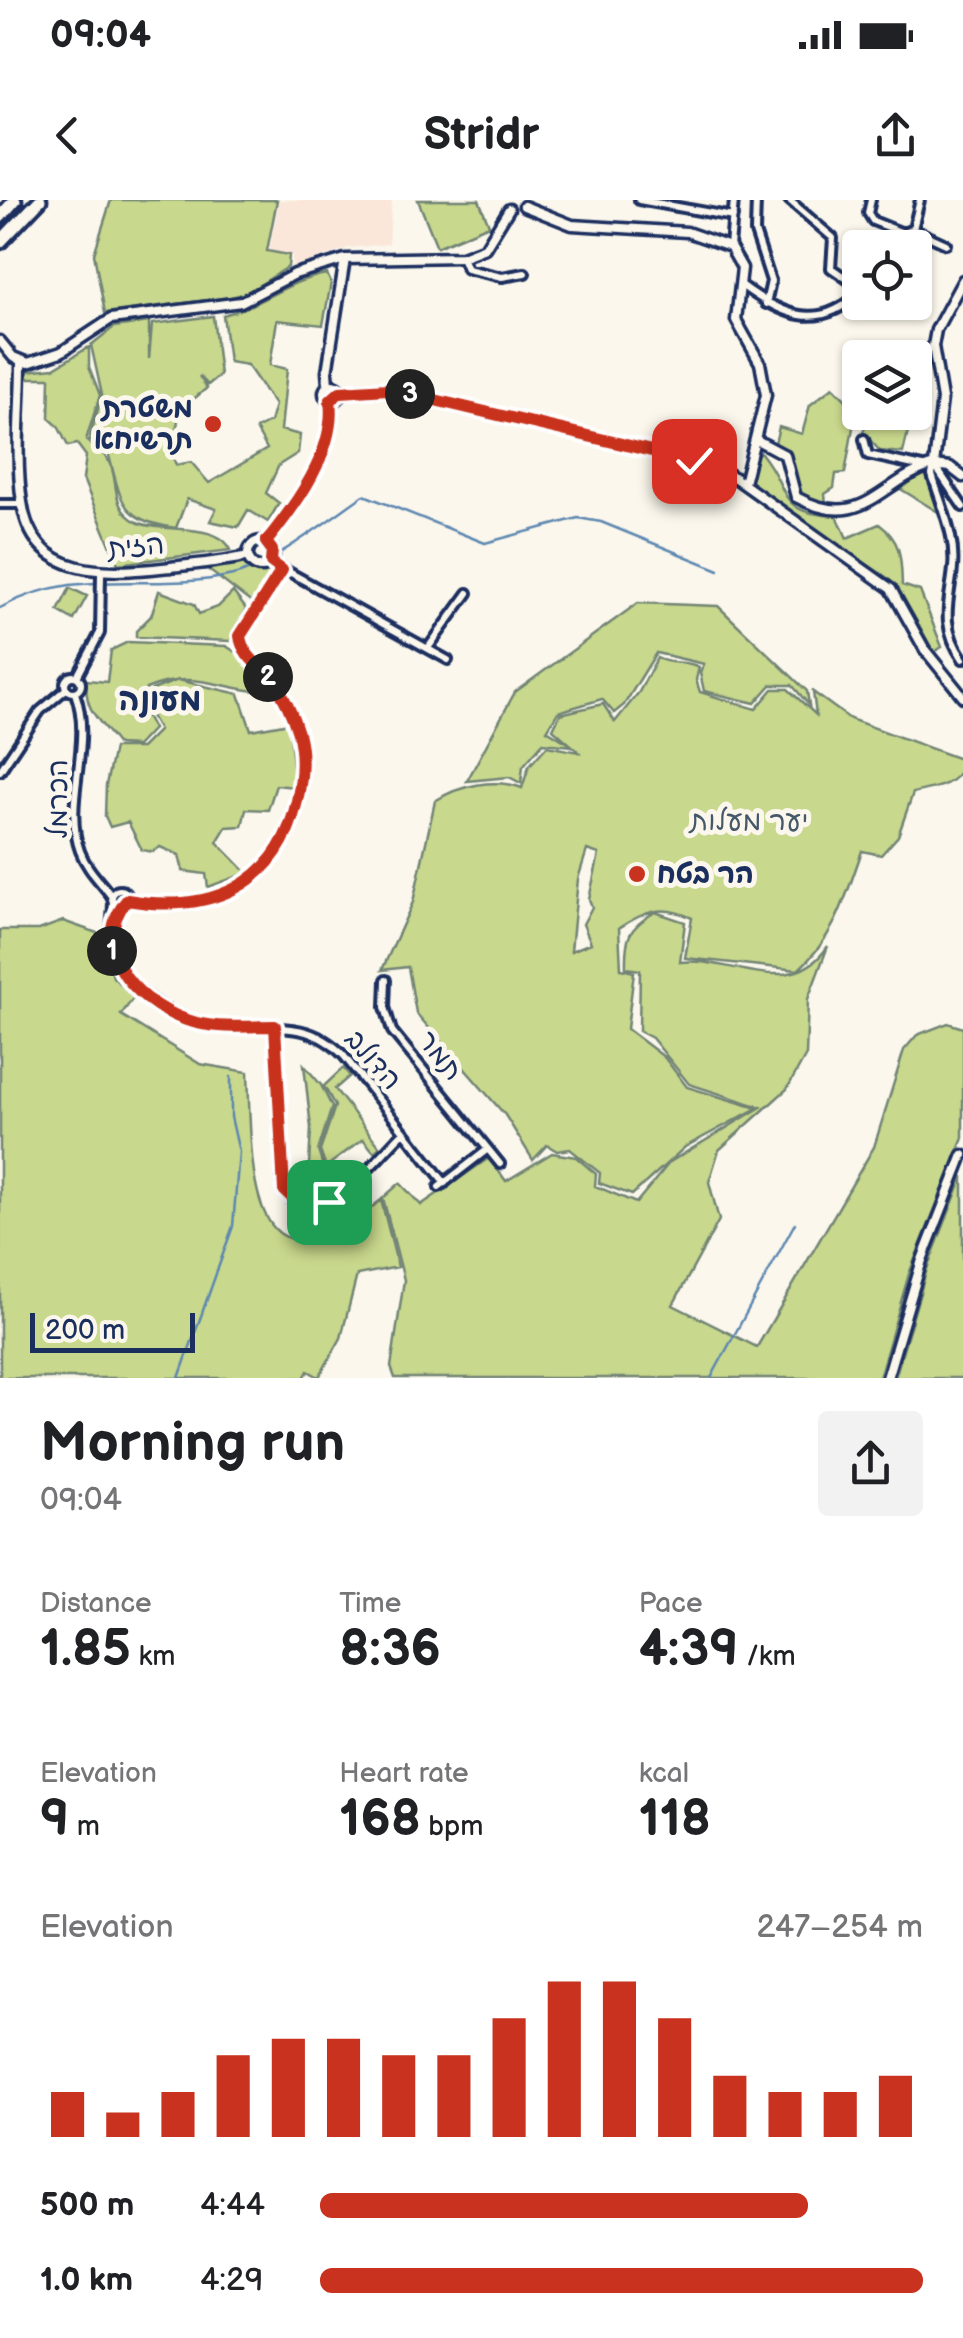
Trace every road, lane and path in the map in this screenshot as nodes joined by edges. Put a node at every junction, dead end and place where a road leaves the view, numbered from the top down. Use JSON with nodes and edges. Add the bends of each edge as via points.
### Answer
{"nodes":[{"id":1,"x":15,"y":200,"type":"edge"},
{"id":2,"x":40,"y":200,"type":"edge"},
{"id":3,"x":503,"y":200,"type":"edge"},
{"id":4,"x":639,"y":200,"type":"edge"},
{"id":5,"x":734,"y":200,"type":"edge"},
{"id":6,"x":756,"y":200,"type":"edge"},
{"id":7,"x":790,"y":200,"type":"edge"},
{"id":8,"x":872,"y":200,"type":"edge"},
{"id":9,"x":920,"y":200,"type":"edge"},
{"id":10,"x":525,"y":203,"type":"edge"},
{"id":11,"x":509,"y":209,"type":"junction"},
{"id":12,"x":0,"y":217,"type":"edge"},
{"id":13,"x":733,"y":217,"type":"junction"},
{"id":14,"x":898,"y":228,"type":"joint"},
{"id":15,"x":913,"y":228,"type":"junction"},
{"id":16,"x":0,"y":242,"type":"edge"},
{"id":17,"x":946,"y":244,"type":"dead end"},
{"id":18,"x":730,"y":247,"type":"junction"},
{"id":19,"x":462,"y":257,"type":"junction"},
{"id":20,"x":346,"y":259,"type":"junction"},
{"id":21,"x":525,"y":273,"type":"dead end"},
{"id":22,"x":842,"y":276,"type":"edge"},
{"id":23,"x":963,"y":280,"type":"edge"},
{"id":24,"x":740,"y":284,"type":"junction"},
{"id":25,"x":766,"y":304,"type":"junction"},
{"id":26,"x":842,"y":306,"type":"edge"},
{"id":27,"x":0,"y":342,"type":"edge"},
{"id":28,"x":21,"y":363,"type":"junction"},
{"id":29,"x":328,"y":385,"type":"junction"},
{"id":30,"x":340,"y":392,"type":"junction"},
{"id":31,"x":330,"y":401,"type":"junction"},
{"id":32,"x":755,"y":438,"type":"junction"},
{"id":33,"x":864,"y":438,"type":"dead end"},
{"id":34,"x":929,"y":466,"type":"junction"},
{"id":35,"x":963,"y":477,"type":"edge"},
{"id":36,"x":744,"y":483,"type":"junction"},
{"id":37,"x":0,"y":504,"type":"edge"},
{"id":38,"x":22,"y":504,"type":"junction"},
{"id":39,"x":963,"y":507,"type":"edge"},
{"id":40,"x":266,"y":542,"type":"junction"},
{"id":41,"x":248,"y":556,"type":"junction"},
{"id":42,"x":271,"y":562,"type":"junction"},
{"id":43,"x":282,"y":570,"type":"junction"},
{"id":44,"x":101,"y":574,"type":"junction"},
{"id":45,"x":468,"y":592,"type":"dead end"},
{"id":46,"x":428,"y":648,"type":"junction"},
{"id":47,"x":448,"y":660,"type":"dead end"},
{"id":48,"x":963,"y":660,"type":"edge"},
{"id":49,"x":77,"y":677,"type":"junction"},
{"id":50,"x":66,"y":689,"type":"junction"},
{"id":51,"x":75,"y":692,"type":"junction"},
{"id":52,"x":963,"y":697,"type":"edge"},
{"id":53,"x":0,"y":771,"type":"edge"},
{"id":54,"x":112,"y":899,"type":"junction"},
{"id":55,"x":125,"y":902,"type":"junction"},
{"id":56,"x":112,"y":925,"type":"junction"},
{"id":57,"x":386,"y":980,"type":"dead end"},
{"id":58,"x":275,"y":1026,"type":"junction"},
{"id":59,"x":404,"y":1132,"type":"junction"},
{"id":60,"x":488,"y":1150,"type":"junction"},
{"id":61,"x":963,"y":1155,"type":"edge"},
{"id":62,"x":500,"y":1164,"type":"dead end"},
{"id":63,"x":886,"y":1378,"type":"edge"}],
"edges":[{"from":1,"to":12,"type":"highway"},
{"from":2,"to":16,"type":"highway"},
{"from":3,"to":11,"type":"main road"},
{"from":4,"to":13,"type":"street"},
{"from":5,"to":13,"type":"street"},
{"from":6,"to":25,"type":"street","via":[[755,232],[771,282]]},
{"from":7,"to":22,"type":"street","via":[[833,238],[831,268]]},
{"from":8,"to":14,"type":"street","via":[[869,217]]},
{"from":9,"to":15,"type":"street"},
{"from":10,"to":11,"type":"main road"},
{"from":10,"to":18,"type":"main road","via":[[572,225],[688,232]]},
{"from":11,"to":19,"type":"main road","via":[[484,248]]},
{"from":13,"to":18,"type":"street"},
{"from":14,"to":15,"type":"street"},
{"from":15,"to":17,"type":"street"},
{"from":18,"to":24,"type":"main road","via":[[742,268]]},
{"from":19,"to":20,"type":"main road"},
{"from":19,"to":21,"type":"street","via":[[468,269],[484,275]]},
{"from":20,"to":28,"type":"main road","via":[[296,274],[241,302],[110,319],[61,352]]},
{"from":20,"to":29,"type":"main road"},
{"from":23,"to":34,"type":"main road","via":[[933,346],[942,399]]},
{"from":24,"to":25,"type":"street"},
{"from":24,"to":32,"type":"main road","via":[[736,320],[764,376]]},
{"from":25,"to":26,"type":"street","via":[[793,316]]},
{"from":27,"to":28,"type":"main road"},
{"from":28,"to":38,"type":"main road"},
{"from":29,"to":30,"type":"main road"},
{"from":29,"to":31,"type":"main road","via":[[323,393]]},
{"from":30,"to":31,"type":"main road"},
{"from":30,"to":36,"type":"main road","via":[[388,389],[694,461]]},
{"from":31,"to":40,"type":"main road","via":[[316,465]]},
{"from":32,"to":34,"type":"main road","via":[[785,455],[796,497],[821,508],[873,502]]},
{"from":32,"to":36,"type":"main road"},
{"from":33,"to":34,"type":"street","via":[[876,460]]},
{"from":34,"to":35,"type":"main road"},
{"from":34,"to":39,"type":"street"},
{"from":34,"to":48,"type":"street","via":[[952,539],[946,627]]},
{"from":36,"to":52,"type":"main road","via":[[892,589],[925,650]]},
{"from":37,"to":38,"type":"street"},
{"from":38,"to":44,"type":"main road","name":"הזית","via":[[31,528],[58,558]]},
{"from":40,"to":41,"type":"main road","via":[[253,544]]},
{"from":40,"to":42,"type":"main road"},
{"from":41,"to":42,"type":"main road","via":[[257,567]]},
{"from":41,"to":44,"type":"main road","name":"הזית"},
{"from":42,"to":43,"type":"street"},
{"from":43,"to":46,"type":"street"},
{"from":43,"to":55,"type":"street","via":[[240,636],[241,647],[275,684],[298,732],[302,771],[288,831],[269,865],[245,886],[170,902]]},
{"from":44,"to":49,"type":"street","via":[[100,633]]},
{"from":45,"to":46,"type":"street"},
{"from":46,"to":47,"type":"street"},
{"from":49,"to":50,"type":"street","via":[[66,680]]},
{"from":49,"to":51,"type":"street","name":"הכרמל","via":[[81,687]]},
{"from":50,"to":51,"type":"street"},
{"from":50,"to":53,"type":"street","via":[[40,711]]},
{"from":51,"to":54,"type":"street","name":"הכרמל","via":[[82,715],[79,850]]},
{"from":54,"to":55,"type":"street"},
{"from":54,"to":55,"type":"street","via":[[122,890]]},
{"from":54,"to":56,"type":"street","name":"הדולב"},
{"from":55,"to":56,"type":"street"},
{"from":56,"to":58,"type":"street","name":"הדולב","via":[[117,965],[164,1008],[198,1024]]},
{"from":57,"to":60,"type":"street","name":"תמר","via":[[384,1007],[392,1031]]},
{"from":58,"to":59,"type":"street","name":"הדולב","via":[[303,1029],[337,1048]]},
{"from":58,"to":59,"type":"street","via":[[282,1183],[293,1202],[308,1208],[329,1202]]},
{"from":59,"to":60,"type":"street","name":"הדולב","via":[[442,1185]]},
{"from":60,"to":62,"type":"street","name":"תמר"},
{"from":61,"to":63,"type":"main road"}]}
